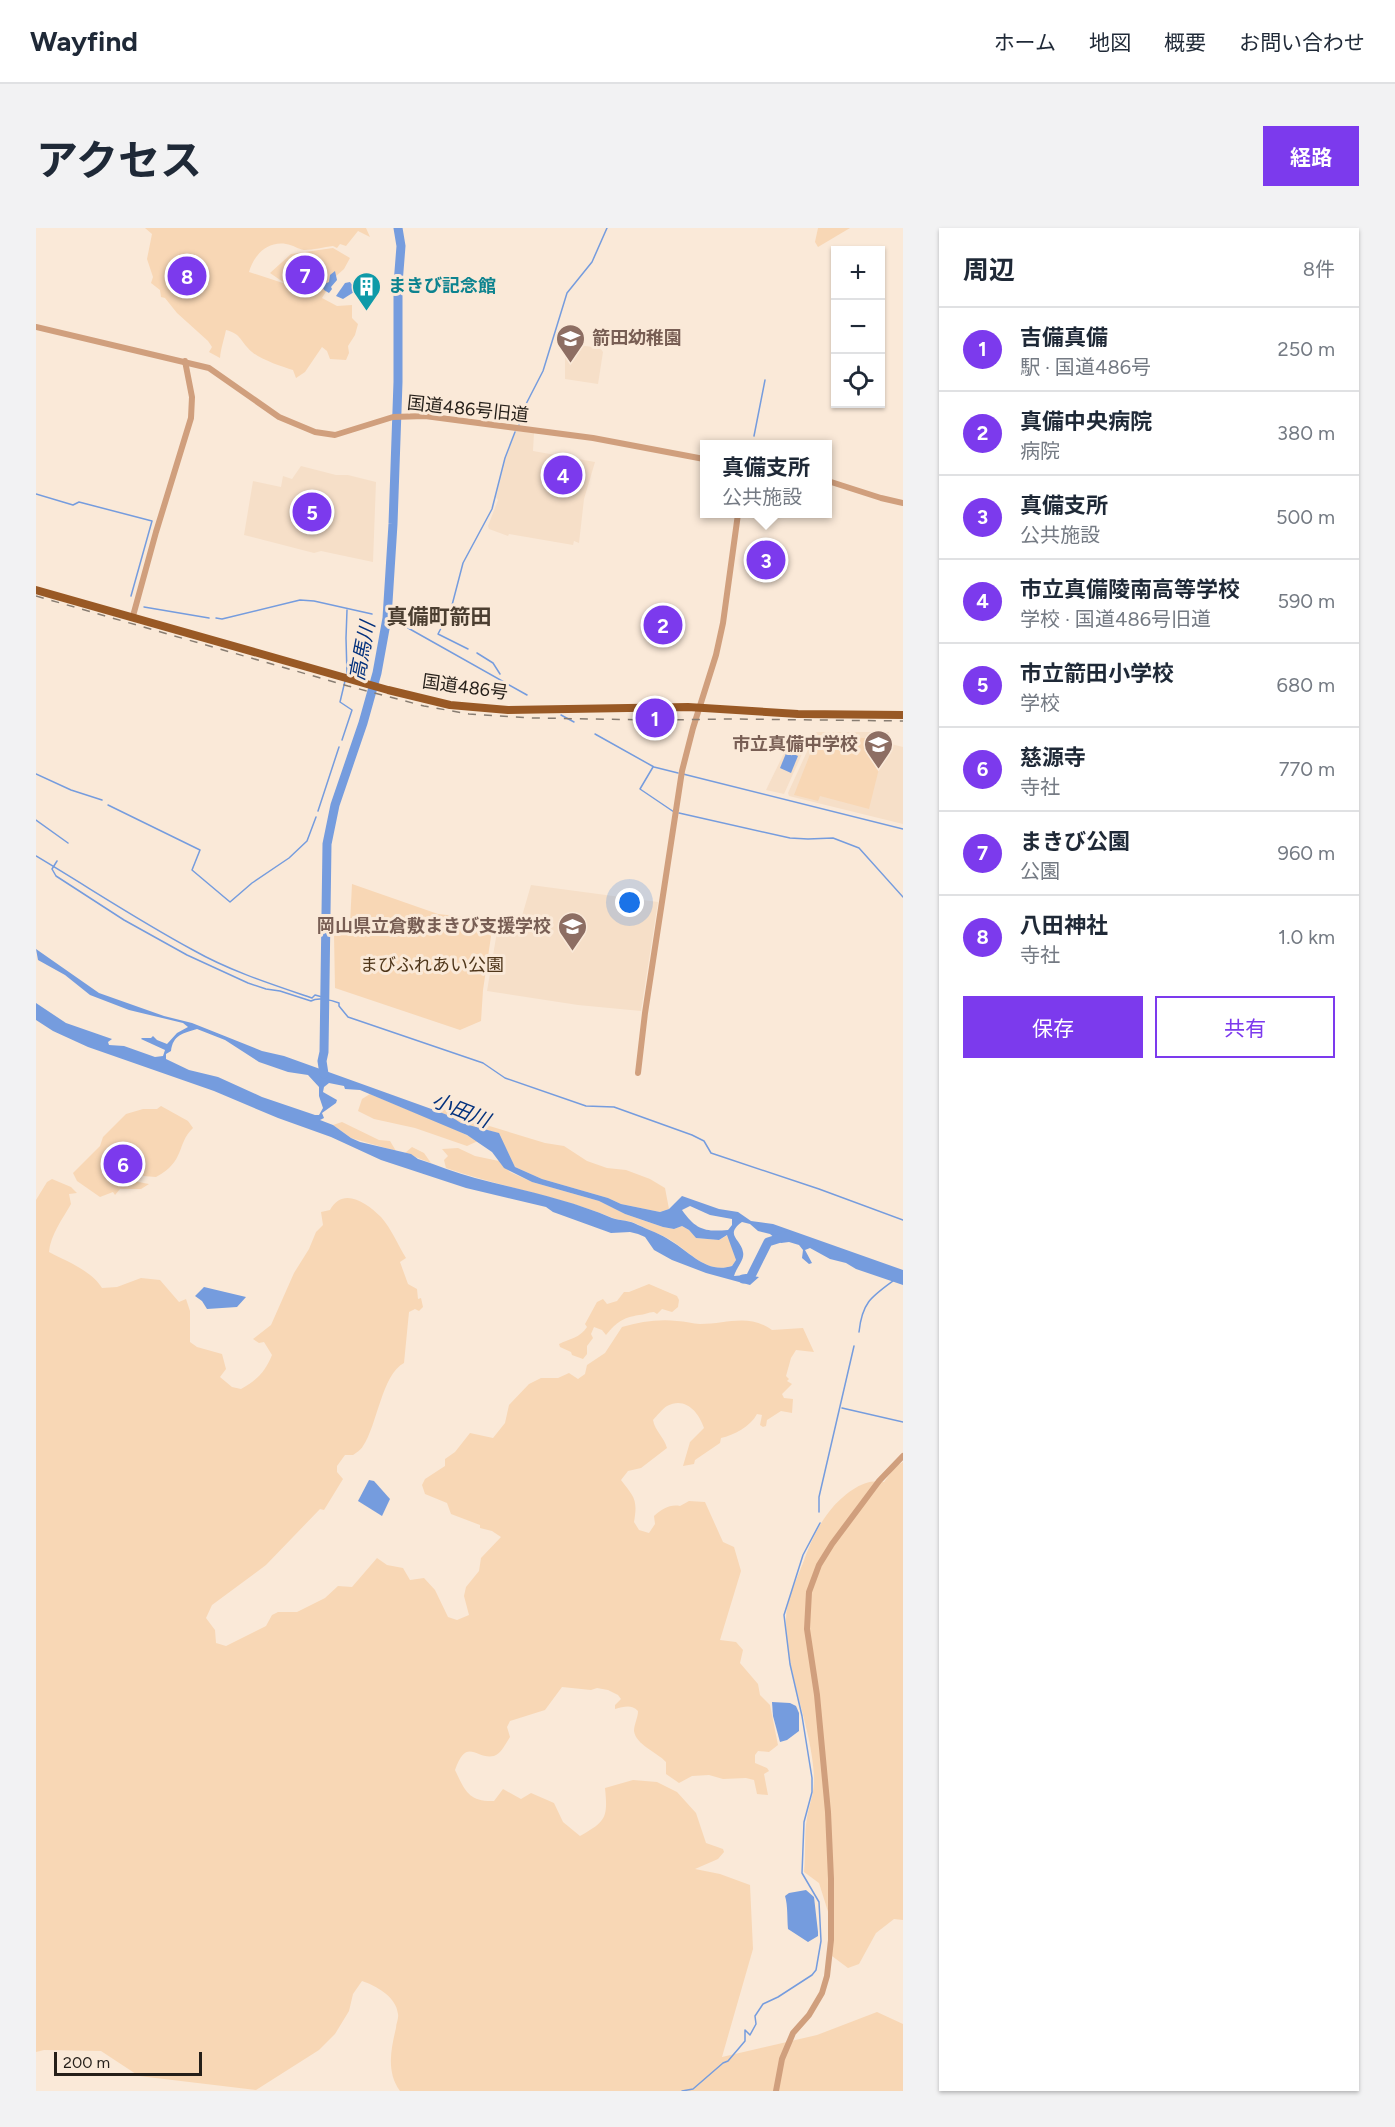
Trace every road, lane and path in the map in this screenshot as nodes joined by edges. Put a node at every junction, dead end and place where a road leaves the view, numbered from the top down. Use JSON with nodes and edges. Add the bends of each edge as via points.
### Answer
{"nodes":[{"id":1,"x":36,"y":327,"type":"edge"},
{"id":2,"x":185,"y":361,"type":"junction"},
{"id":3,"x":700,"y":458,"type":"edge"},
{"id":4,"x":832,"y":482,"type":"edge"},
{"id":5,"x":903,"y":503,"type":"edge"},
{"id":6,"x":737,"y":518,"type":"edge"},
{"id":7,"x":36,"y":590,"type":"edge"},
{"id":8,"x":133,"y":616,"type":"junction"},
{"id":9,"x":700,"y":708,"type":"junction"},
{"id":10,"x":903,"y":716,"type":"edge"},
{"id":11,"x":638,"y":1073,"type":"dead end"},
{"id":12,"x":903,"y":1456,"type":"edge"},
{"id":13,"x":776,"y":2091,"type":"edge"}],
"edges":[{"from":1,"to":2,"type":"street","name":"国道486号旧道"},
{"from":2,"to":3,"type":"street","name":"国道486号旧道","via":[[208,368],[279,417],[315,432],[345,434],[395,417],[425,416]]},
{"from":2,"to":8,"type":"street","via":[[192,397],[191,418]]},
{"from":4,"to":5,"type":"street"},
{"from":6,"to":9,"type":"street","via":[[723,623]]},
{"from":7,"to":8,"type":"highway","name":"国道486号"},
{"from":8,"to":9,"type":"highway","name":"国道486号","via":[[410,696],[461,706],[508,710]]},
{"from":9,"to":10,"type":"highway","name":"国道486号"},
{"from":9,"to":11,"type":"street","via":[[682,774]]},
{"from":12,"to":13,"type":"street","via":[[832,1544],[809,1592],[807,1629],[828,1812],[831,1940],[822,1993],[793,2033],[782,2059]]}]}
